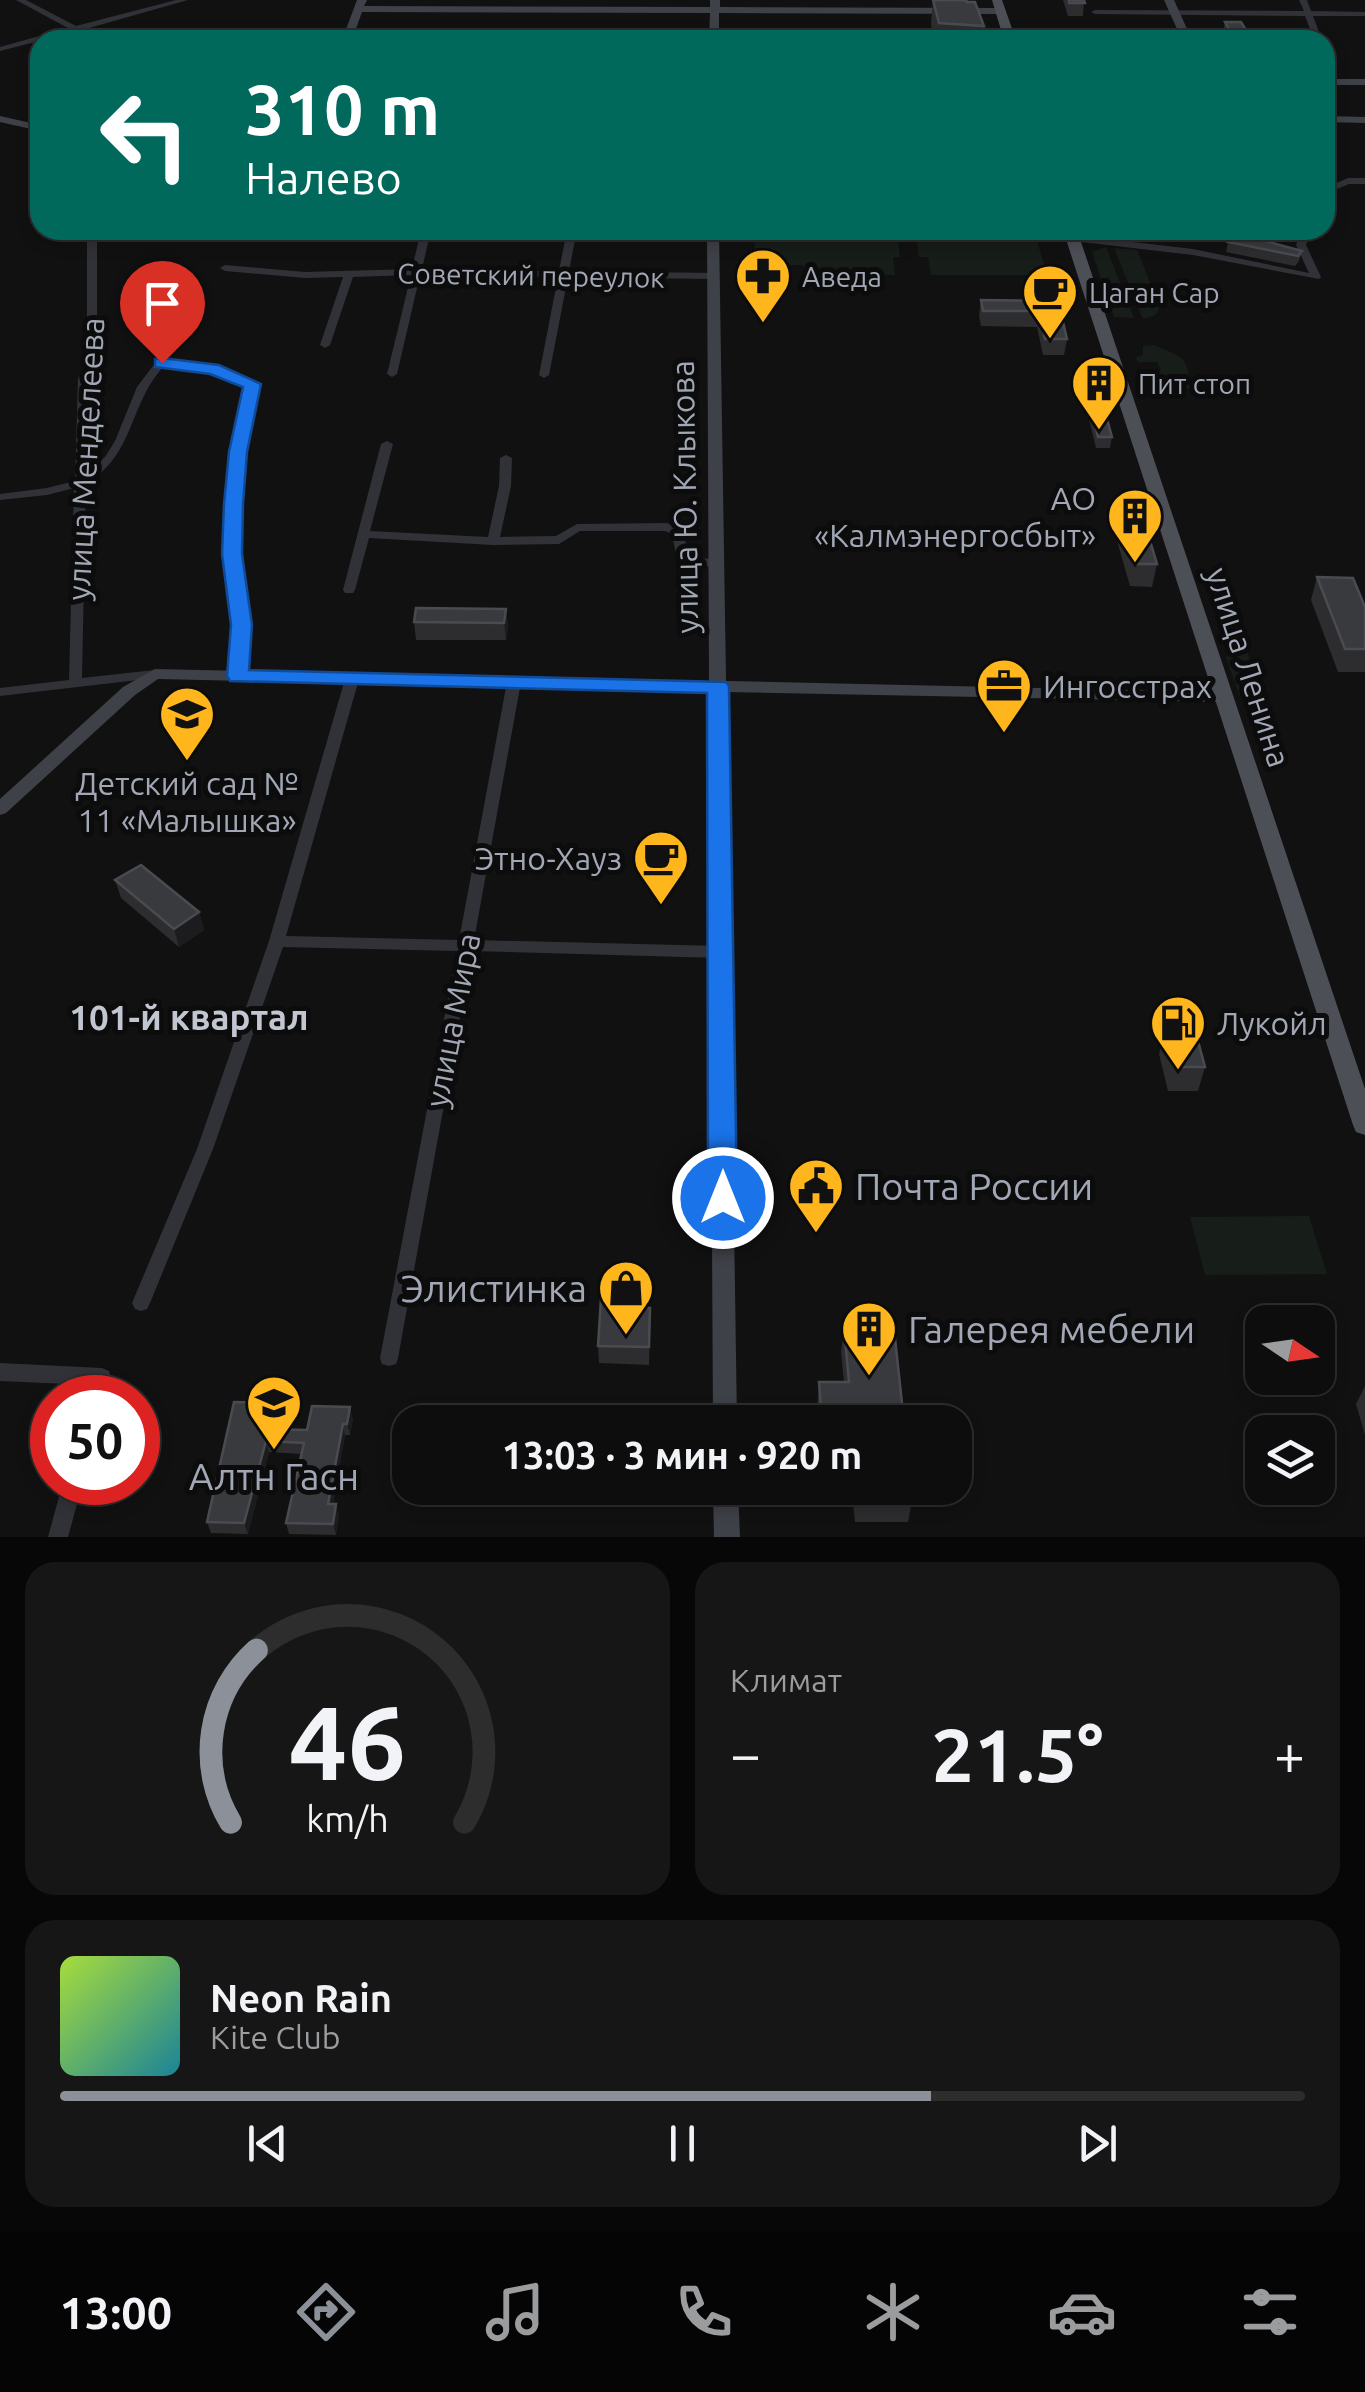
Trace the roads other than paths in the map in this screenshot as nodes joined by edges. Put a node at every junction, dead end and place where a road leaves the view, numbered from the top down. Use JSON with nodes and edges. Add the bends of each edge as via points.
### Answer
{"nodes":[{"id":1,"x":20,"y":0,"type":"edge"},
{"id":2,"x":51,"y":0,"type":"edge"},
{"id":3,"x":184,"y":0,"type":"edge"},
{"id":4,"x":1169,"y":0,"type":"edge"},
{"id":5,"x":1302,"y":0,"type":"edge"},
{"id":6,"x":360,"y":4,"type":"edge"},
{"id":7,"x":714,"y":5,"type":"edge"},
{"id":8,"x":999,"y":5,"type":"edge"},
{"id":9,"x":31,"y":6,"type":"junction"},
{"id":10,"x":1095,"y":12,"type":"dead end"},
{"id":11,"x":1174,"y":12,"type":"junction"},
{"id":12,"x":1306,"y":13,"type":"junction"},
{"id":13,"x":1365,"y":14,"type":"edge"},
{"id":14,"x":74,"y":29,"type":"junction"},
{"id":15,"x":70,"y":30,"type":"edge"},
{"id":16,"x":351,"y":30,"type":"edge"},
{"id":17,"x":1007,"y":30,"type":"edge"},
{"id":18,"x":1182,"y":30,"type":"edge"},
{"id":19,"x":1314,"y":30,"type":"edge"},
{"id":20,"x":30,"y":41,"type":"edge"},
{"id":21,"x":0,"y":49,"type":"edge"},
{"id":22,"x":1335,"y":82,"type":"edge"},
{"id":23,"x":1365,"y":82,"type":"edge"},
{"id":24,"x":0,"y":119,"type":"edge"},
{"id":25,"x":1335,"y":119,"type":"edge"},
{"id":26,"x":1365,"y":120,"type":"edge"},
{"id":27,"x":30,"y":126,"type":"edge"},
{"id":28,"x":1365,"y":181,"type":"edge"},
{"id":29,"x":1335,"y":187,"type":"edge"},
{"id":30,"x":92,"y":240,"type":"edge"},
{"id":31,"x":424,"y":240,"type":"edge"},
{"id":32,"x":570,"y":240,"type":"edge"},
{"id":33,"x":714,"y":240,"type":"edge"},
{"id":34,"x":1074,"y":240,"type":"edge"},
{"id":35,"x":1112,"y":240,"type":"edge"},
{"id":36,"x":1303,"y":240,"type":"edge"},
{"id":37,"x":225,"y":268,"type":"dead end"},
{"id":38,"x":418,"y":272,"type":"junction"},
{"id":39,"x":349,"y":274,"type":"junction"},
{"id":40,"x":561,"y":275,"type":"junction"},
{"id":41,"x":713,"y":276,"type":"junction"},
{"id":42,"x":174,"y":286,"type":"dead end"},
{"id":43,"x":325,"y":345,"type":"dead end"},
{"id":44,"x":162,"y":363,"type":"junction"},
{"id":45,"x":392,"y":374,"type":"dead end"},
{"id":46,"x":544,"y":374,"type":"dead end"},
{"id":47,"x":387,"y":444,"type":"dead end"},
{"id":48,"x":506,"y":458,"type":"dead end"},
{"id":49,"x":81,"y":484,"type":"junction"},
{"id":50,"x":0,"y":497,"type":"edge"},
{"id":51,"x":364,"y":534,"type":"junction"},
{"id":52,"x":492,"y":541,"type":"junction"},
{"id":53,"x":717,"y":563,"type":"junction"},
{"id":54,"x":350,"y":590,"type":"dead end"},
{"id":55,"x":155,"y":674,"type":"junction"},
{"id":56,"x":238,"y":676,"type":"junction"},
{"id":57,"x":352,"y":679,"type":"junction"},
{"id":58,"x":514,"y":682,"type":"junction"},
{"id":59,"x":96,"y":683,"type":"junction"},
{"id":60,"x":75,"y":684,"type":"junction"},
{"id":61,"x":718,"y":686,"type":"junction"},
{"id":62,"x":0,"y":692,"type":"edge"},
{"id":63,"x":1226,"y":697,"type":"junction"},
{"id":64,"x":115,"y":706,"type":"junction"},
{"id":65,"x":0,"y":809,"type":"edge"},
{"id":66,"x":277,"y":941,"type":"junction"},
{"id":67,"x":465,"y":947,"type":"junction"},
{"id":68,"x":720,"y":952,"type":"junction"},
{"id":69,"x":1365,"y":1125,"type":"edge"},
{"id":70,"x":142,"y":1303,"type":"dead end"},
{"id":71,"x":389,"y":1358,"type":"dead end"},
{"id":72,"x":0,"y":1372,"type":"edge"},
{"id":73,"x":76,"y":1375,"type":"edge"},
{"id":74,"x":725,"y":1405,"type":"edge"},
{"id":75,"x":67,"y":1505,"type":"edge"},
{"id":76,"x":726,"y":1505,"type":"edge"},
{"id":77,"x":58,"y":1537,"type":"edge"},
{"id":78,"x":727,"y":1537,"type":"edge"}],
"edges":[{"from":1,"to":9,"type":"street"},
{"from":2,"to":9,"type":"street"},
{"from":3,"to":14,"type":"street"},
{"from":4,"to":11,"type":"main road"},
{"from":5,"to":12,"type":"street"},
{"from":6,"to":7,"type":"main road"},
{"from":6,"to":16,"type":"main road"},
{"from":7,"to":8,"type":"main road"},
{"from":8,"to":17,"type":"main road"},
{"from":9,"to":14,"type":"street"},
{"from":10,"to":11,"type":"street"},
{"from":11,"to":12,"type":"street"},
{"from":11,"to":18,"type":"main road"},
{"from":12,"to":13,"type":"street"},
{"from":12,"to":19,"type":"street"},
{"from":14,"to":15,"type":"street"},
{"from":20,"to":21,"type":"street"},
{"from":22,"to":23,"type":"main road"},
{"from":24,"to":27,"type":"main road"},
{"from":25,"to":26,"type":"main road"},
{"from":28,"to":29,"type":"street"},
{"from":30,"to":49,"type":"street","name":"улица Менделеева","via":[[92,368],[83,378]]},
{"from":31,"to":38,"type":"street"},
{"from":32,"to":40,"type":"street"},
{"from":33,"to":41,"type":"main road","name":"улица Ю. Клыкова"},
{"from":34,"to":63,"type":"main road","name":"улица Ленина"},
{"from":35,"to":36,"type":"street","via":[[1316,277]]},
{"from":37,"to":39,"type":"street","name":"Советский переулок"},
{"from":38,"to":39,"type":"street","name":"Советский переулок"},
{"from":38,"to":40,"type":"street","name":"Советский переулок"},
{"from":38,"to":45,"type":"street"},
{"from":39,"to":43,"type":"street"},
{"from":40,"to":41,"type":"street","name":"Советский переулок"},
{"from":40,"to":46,"type":"street"},
{"from":41,"to":53,"type":"main road","name":"улица Ю. Клыкова"},
{"from":42,"to":44,"type":"street"},
{"from":44,"to":49,"type":"street","via":[[140,388],[117,450]]},
{"from":44,"to":56,"type":"street","via":[[213,369],[252,384],[234,504]]},
{"from":47,"to":51,"type":"street"},
{"from":48,"to":52,"type":"street"},
{"from":49,"to":50,"type":"street"},
{"from":49,"to":60,"type":"street","name":"улица Менделеева"},
{"from":51,"to":52,"type":"street"},
{"from":51,"to":54,"type":"street"},
{"from":52,"to":53,"type":"street","via":[[559,540],[577,528],[667,527],[678,532],[682,561]]},
{"from":53,"to":61,"type":"main road","name":"улица Ю. Клыкова"},
{"from":55,"to":56,"type":"main road"},
{"from":55,"to":59,"type":"street"},
{"from":55,"to":64,"type":"main road"},
{"from":56,"to":57,"type":"main road"},
{"from":57,"to":58,"type":"main road"},
{"from":57,"to":66,"type":"street"},
{"from":58,"to":61,"type":"main road"},
{"from":58,"to":67,"type":"street","name":"улица Мира"},
{"from":59,"to":60,"type":"street"},
{"from":59,"to":64,"type":"street"},
{"from":60,"to":62,"type":"street"},
{"from":61,"to":63,"type":"main road"},
{"from":61,"to":68,"type":"main road","name":"улица Ю. Клыкова"},
{"from":63,"to":69,"type":"main road","name":"улица Ленина"},
{"from":64,"to":65,"type":"main road"},
{"from":66,"to":67,"type":"street"},
{"from":66,"to":70,"type":"street","via":[[205,1150]]},
{"from":67,"to":68,"type":"street"},
{"from":67,"to":71,"type":"street","name":"улица Мира"},
{"from":68,"to":74,"type":"main road","name":"улица Ю. Клыкова"},
{"from":72,"to":73,"type":"street"},
{"from":75,"to":77,"type":"street"},
{"from":76,"to":78,"type":"main road"}]}
